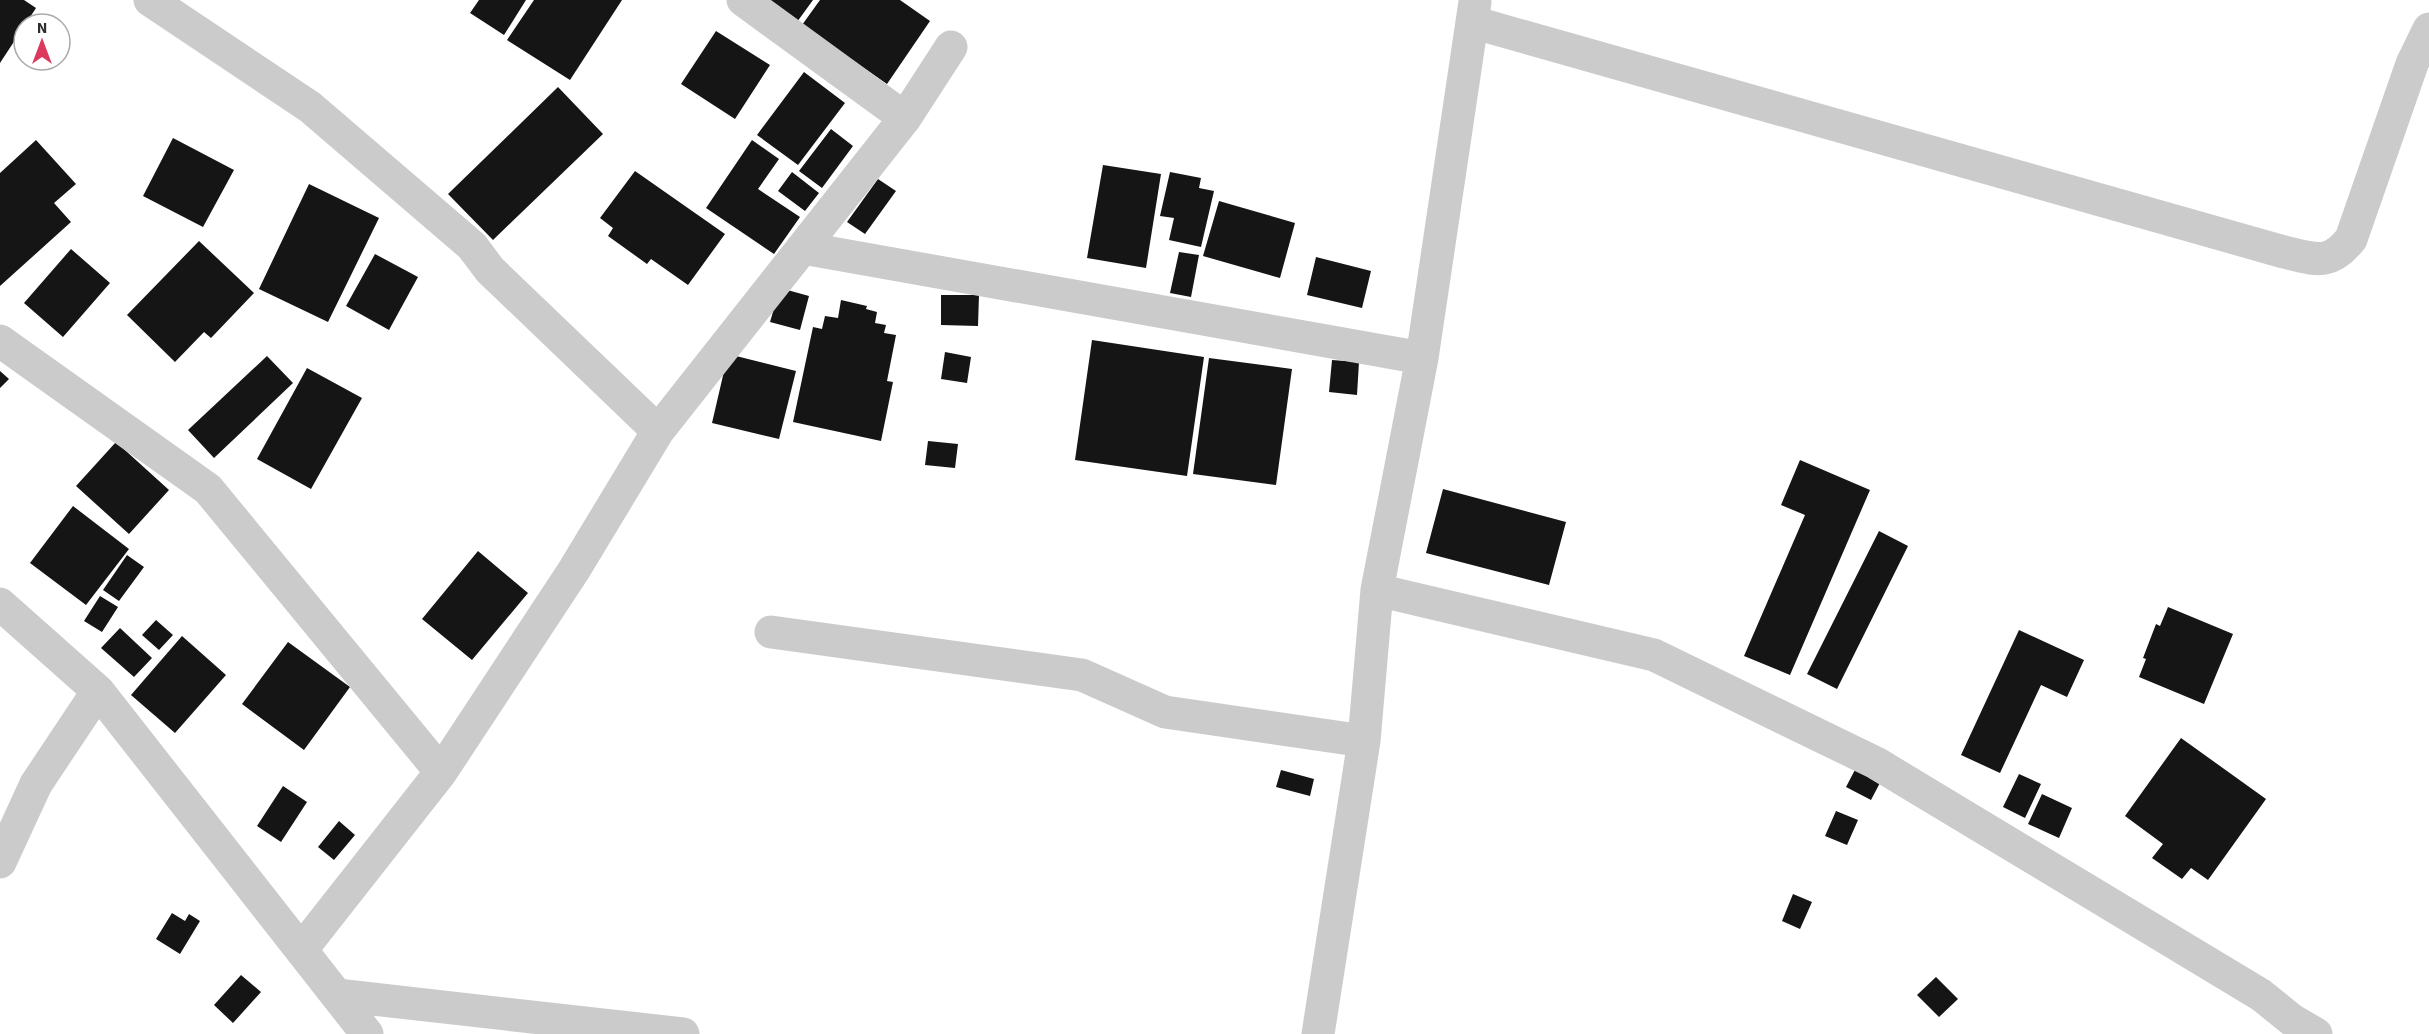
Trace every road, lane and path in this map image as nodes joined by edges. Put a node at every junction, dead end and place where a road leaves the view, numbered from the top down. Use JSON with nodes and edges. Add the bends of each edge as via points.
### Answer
{"nodes":[{"id":1,"x":150,"y":0,"type":"edge"},
{"id":2,"x":743,"y":0,"type":"edge"},
{"id":3,"x":1474,"y":11,"type":"edge"},
{"id":4,"x":2429,"y":29,"type":"edge"},
{"id":5,"x":951,"y":47,"type":"dead end"},
{"id":6,"x":905,"y":118,"type":"junction"},
{"id":7,"x":803,"y":248,"type":"junction"},
{"id":8,"x":0,"y":341,"type":"edge"},
{"id":9,"x":1422,"y":358,"type":"junction"},
{"id":10,"x":658,"y":431,"type":"junction"},
{"id":11,"x":1377,"y":590,"type":"junction"},
{"id":12,"x":0,"y":604,"type":"edge"},
{"id":13,"x":771,"y":632,"type":"dead end"},
{"id":14,"x":98,"y":691,"type":"junction"},
{"id":15,"x":1364,"y":741,"type":"junction"},
{"id":16,"x":441,"y":772,"type":"junction"},
{"id":17,"x":0,"y":862,"type":"edge"},
{"id":18,"x":302,"y":949,"type":"junction"},
{"id":19,"x":337,"y":995,"type":"junction"},
{"id":20,"x":2298,"y":1029,"type":"edge"},
{"id":21,"x":367,"y":1034,"type":"edge"},
{"id":22,"x":683,"y":1034,"type":"edge"},
{"id":23,"x":1318,"y":1034,"type":"edge"}],
"edges":[{"from":1,"to":10,"type":"street","via":[[310,107],[472,246],[490,270]]},
{"from":2,"to":6,"type":"street"},
{"from":3,"to":4,"type":"street","via":[[2320,260],[2333,257],[2351,239],[2412,64]]},
{"from":3,"to":9,"type":"street"},
{"from":5,"to":6,"type":"street"},
{"from":6,"to":7,"type":"street"},
{"from":7,"to":9,"type":"street"},
{"from":7,"to":10,"type":"street"},
{"from":8,"to":16,"type":"street","via":[[208,489]]},
{"from":9,"to":11,"type":"street"},
{"from":10,"to":16,"type":"street","via":[[574,570]]},
{"from":11,"to":15,"type":"street"},
{"from":11,"to":20,"type":"street","via":[[1654,655],[1875,763],[2261,995]]},
{"from":12,"to":14,"type":"street"},
{"from":13,"to":15,"type":"street","via":[[1082,675],[1165,712]]},
{"from":14,"to":17,"type":"street","via":[[36,784]]},
{"from":14,"to":18,"type":"street"},
{"from":15,"to":23,"type":"street"},
{"from":16,"to":18,"type":"street"},
{"from":18,"to":19,"type":"street"},
{"from":19,"to":21,"type":"street"},
{"from":19,"to":22,"type":"street"}]}
